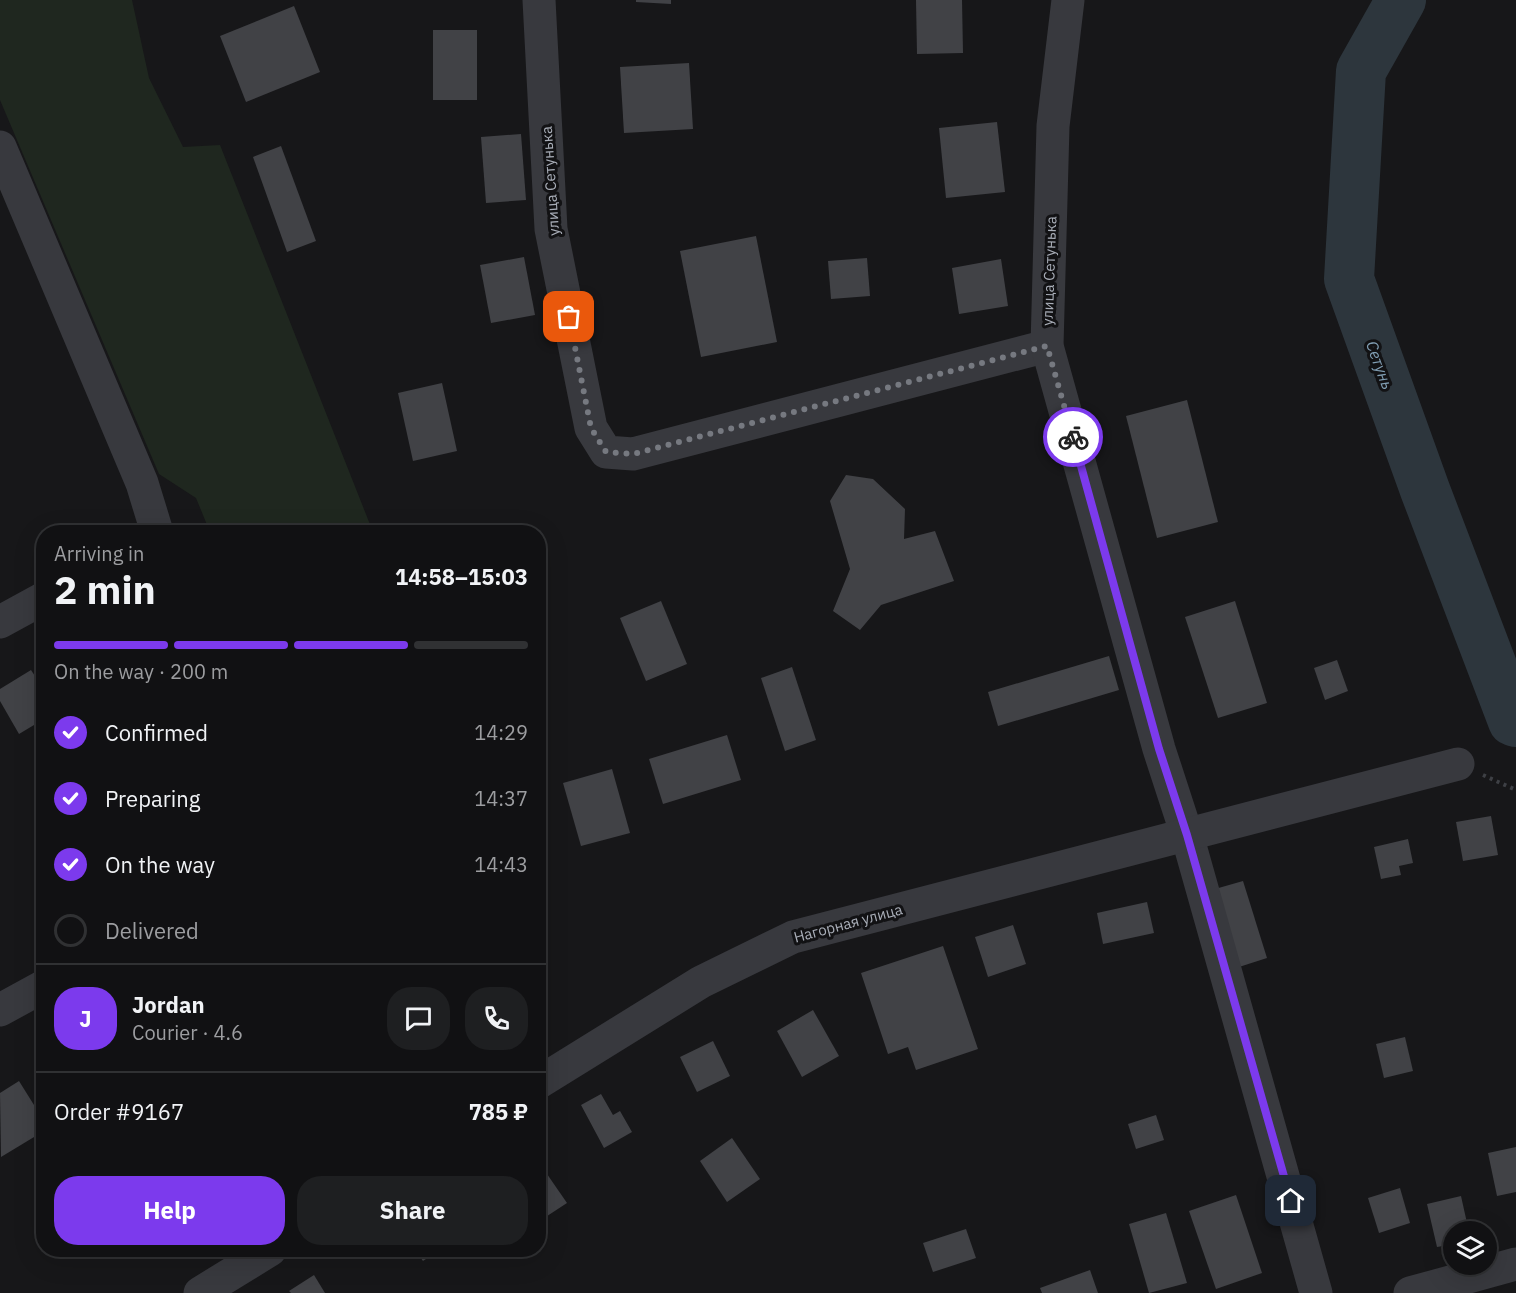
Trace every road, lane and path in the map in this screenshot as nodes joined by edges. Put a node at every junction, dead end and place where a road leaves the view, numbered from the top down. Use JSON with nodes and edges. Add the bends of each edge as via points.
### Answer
{"nodes":[{"id":1,"x":539,"y":0,"type":"edge"},
{"id":2,"x":1068,"y":0,"type":"edge"},
{"id":3,"x":0,"y":147,"type":"edge"},
{"id":4,"x":1047,"y":346,"type":"junction"},
{"id":5,"x":155,"y":525,"type":"edge"},
{"id":6,"x":36,"y":602,"type":"edge"},
{"id":7,"x":0,"y":622,"type":"edge"},
{"id":8,"x":1458,"y":764,"type":"dead end"},
{"id":9,"x":1187,"y":835,"type":"junction"},
{"id":10,"x":36,"y":990,"type":"edge"},
{"id":11,"x":0,"y":1010,"type":"edge"},
{"id":12,"x":546,"y":1078,"type":"edge"},
{"id":13,"x":259,"y":1257,"type":"edge"},
{"id":14,"x":1516,"y":1264,"type":"edge"},
{"id":15,"x":200,"y":1293,"type":"edge"},
{"id":16,"x":1317,"y":1293,"type":"edge"},
{"id":17,"x":1410,"y":1293,"type":"edge"}],
"edges":[{"from":1,"to":4,"type":"street","name":"улица Сетунька","via":[[551,228],[591,428],[606,452],[633,454]]},
{"from":2,"to":4,"type":"street","name":"улица Сетунька","via":[[1053,126]]},
{"from":3,"to":5,"type":"street","via":[[142,483]]},
{"from":4,"to":9,"type":"street","via":[[1159,749]]},
{"from":6,"to":7,"type":"street"},
{"from":8,"to":9,"type":"street","name":"Нагорная улица"},
{"from":9,"to":12,"type":"street","name":"Нагорная улица","via":[[793,937],[701,982]]},
{"from":9,"to":16,"type":"street"},
{"from":10,"to":11,"type":"street"},
{"from":13,"to":15,"type":"street"},
{"from":14,"to":17,"type":"street"}]}
